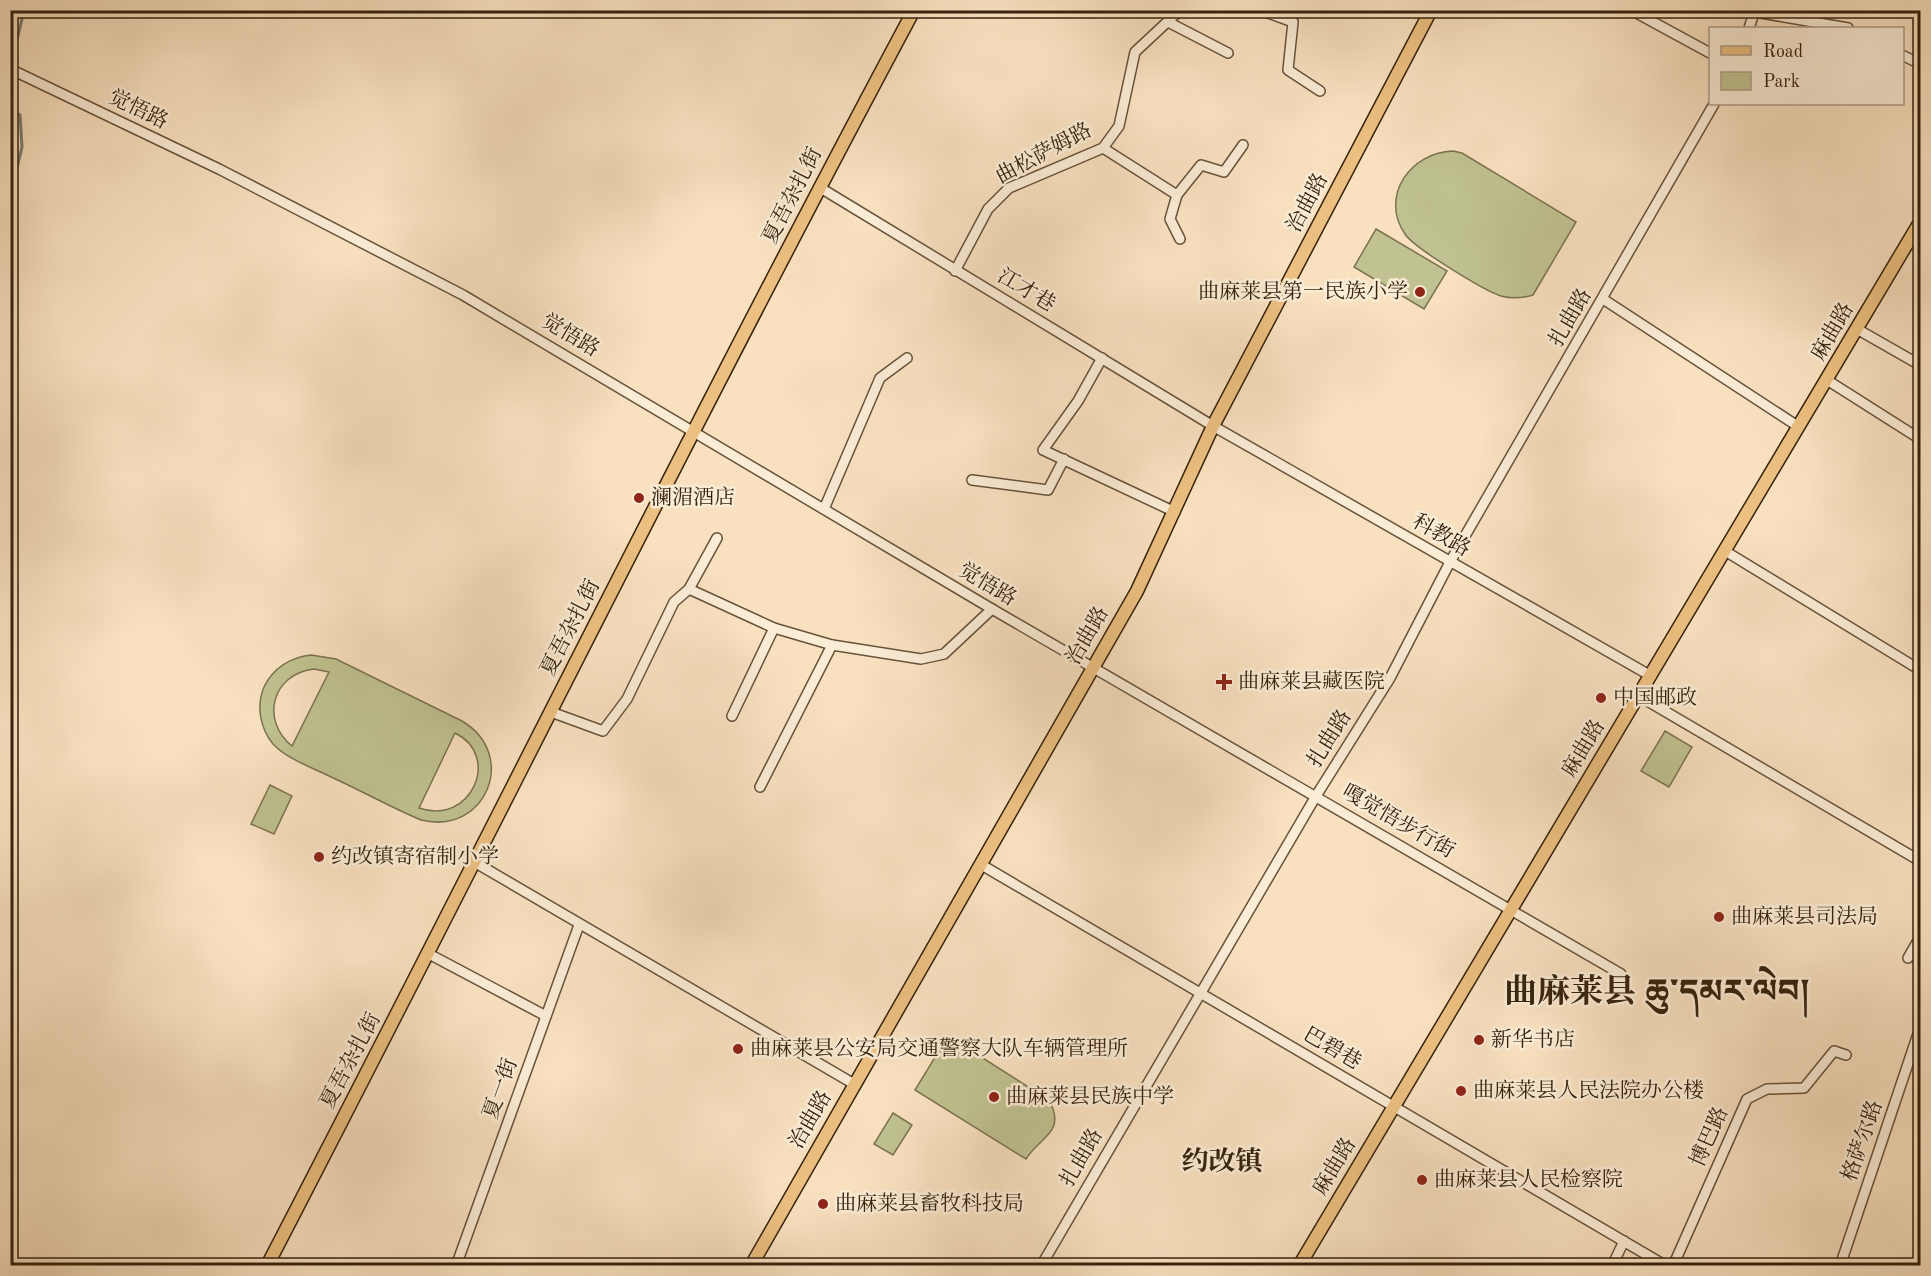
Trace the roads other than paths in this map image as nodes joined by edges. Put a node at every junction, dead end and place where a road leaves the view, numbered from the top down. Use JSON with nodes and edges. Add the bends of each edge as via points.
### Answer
{"nodes":[{"id":1,"x":914,"y":10,"type":"edge"},
{"id":2,"x":1179,"y":10,"type":"edge"},
{"id":3,"x":1260,"y":10,"type":"edge"},
{"id":4,"x":1431,"y":10,"type":"edge"},
{"id":5,"x":1631,"y":10,"type":"edge"},
{"id":6,"x":1755,"y":11,"type":"edge"},
{"id":7,"x":1170,"y":23,"type":"dead end"},
{"id":8,"x":1749,"y":27,"type":"edge"},
{"id":9,"x":1843,"y":27,"type":"edge"},
{"id":10,"x":1709,"y":52,"type":"edge"},
{"id":11,"x":1228,"y":53,"type":"dead end"},
{"id":12,"x":1904,"y":56,"type":"edge"},
{"id":13,"x":1920,"y":64,"type":"edge"},
{"id":14,"x":10,"y":69,"type":"edge"},
{"id":15,"x":1320,"y":91,"type":"dead end"},
{"id":16,"x":1713,"y":105,"type":"edge"},
{"id":17,"x":1243,"y":145,"type":"dead end"},
{"id":18,"x":1103,"y":148,"type":"junction"},
{"id":19,"x":819,"y":187,"type":"junction"},
{"id":20,"x":1177,"y":195,"type":"junction"},
{"id":21,"x":1920,"y":222,"type":"edge"},
{"id":22,"x":1180,"y":239,"type":"dead end"},
{"id":23,"x":955,"y":270,"type":"junction"},
{"id":24,"x":1603,"y":299,"type":"junction"},
{"id":25,"x":1857,"y":329,"type":"junction"},
{"id":26,"x":907,"y":358,"type":"dead end"},
{"id":27,"x":1102,"y":358,"type":"junction"},
{"id":28,"x":1920,"y":365,"type":"edge"},
{"id":29,"x":1827,"y":380,"type":"junction"},
{"id":30,"x":1213,"y":426,"type":"junction"},
{"id":31,"x":1799,"y":427,"type":"junction"},
{"id":32,"x":694,"y":431,"type":"junction"},
{"id":33,"x":1920,"y":439,"type":"edge"},
{"id":34,"x":1064,"y":459,"type":"junction"},
{"id":35,"x":972,"y":480,"type":"dead end"},
{"id":36,"x":824,"y":508,"type":"junction"},
{"id":37,"x":1175,"y":512,"type":"junction"},
{"id":38,"x":717,"y":538,"type":"dead end"},
{"id":39,"x":1725,"y":551,"type":"junction"},
{"id":40,"x":1450,"y":562,"type":"junction"},
{"id":41,"x":690,"y":589,"type":"junction"},
{"id":42,"x":992,"y":609,"type":"junction"},
{"id":43,"x":774,"y":628,"type":"junction"},
{"id":44,"x":832,"y":645,"type":"junction"},
{"id":45,"x":1093,"y":667,"type":"junction"},
{"id":46,"x":1920,"y":670,"type":"edge"},
{"id":47,"x":1651,"y":676,"type":"junction"},
{"id":48,"x":1639,"y":696,"type":"junction"},
{"id":49,"x":550,"y":712,"type":"junction"},
{"id":50,"x":732,"y":716,"type":"dead end"},
{"id":51,"x":760,"y":787,"type":"dead end"},
{"id":52,"x":1316,"y":796,"type":"junction"},
{"id":53,"x":1920,"y":861,"type":"edge"},
{"id":54,"x":476,"y":863,"type":"junction"},
{"id":55,"x":980,"y":864,"type":"junction"},
{"id":56,"x":1511,"y":909,"type":"junction"},
{"id":57,"x":579,"y":925,"type":"junction"},
{"id":58,"x":1920,"y":937,"type":"edge"},
{"id":59,"x":429,"y":954,"type":"junction"},
{"id":60,"x":1908,"y":958,"type":"dead end"},
{"id":61,"x":1622,"y":974,"type":"dead end"},
{"id":62,"x":1200,"y":994,"type":"junction"},
{"id":63,"x":546,"y":1016,"type":"junction"},
{"id":64,"x":1920,"y":1029,"type":"edge"},
{"id":65,"x":1846,"y":1055,"type":"dead end"},
{"id":66,"x":854,"y":1084,"type":"junction"},
{"id":67,"x":1394,"y":1106,"type":"junction"},
{"id":68,"x":1624,"y":1241,"type":"junction"},
{"id":69,"x":267,"y":1266,"type":"edge"},
{"id":70,"x":456,"y":1266,"type":"edge"},
{"id":71,"x":751,"y":1266,"type":"edge"},
{"id":72,"x":1041,"y":1266,"type":"edge"},
{"id":73,"x":1299,"y":1266,"type":"edge"},
{"id":74,"x":1612,"y":1266,"type":"edge"},
{"id":75,"x":1666,"y":1266,"type":"edge"},
{"id":76,"x":1672,"y":1266,"type":"edge"},
{"id":77,"x":1840,"y":1266,"type":"edge"}],
"edges":[{"from":1,"to":19,"type":"main road","name":"夏吾杂扎街"},
{"from":2,"to":18,"type":"street","name":"曲松萨姆路","via":[[1136,52],[1119,126]]},
{"from":3,"to":15,"type":"street","via":[[1293,22],[1288,70]]},
{"from":4,"to":30,"type":"main road","name":"治曲路"},
{"from":5,"to":10,"type":"street"},
{"from":6,"to":8,"type":"street"},
{"from":6,"to":9,"type":"street"},
{"from":7,"to":11,"type":"street"},
{"from":12,"to":13,"type":"street"},
{"from":14,"to":32,"type":"street","name":"觉悟路","via":[[219,169],[463,295]]},
{"from":16,"to":24,"type":"street","name":"扎曲路"},
{"from":17,"to":20,"type":"street","via":[[1224,172],[1201,165]]},
{"from":18,"to":20,"type":"street"},
{"from":18,"to":23,"type":"street","name":"曲松萨姆路","via":[[1009,188],[988,209]]},
{"from":19,"to":23,"type":"street","name":"江才巷"},
{"from":19,"to":32,"type":"main road","name":"夏吾杂扎街"},
{"from":20,"to":22,"type":"street","via":[[1170,219]]},
{"from":21,"to":25,"type":"main road","name":"麻曲路"},
{"from":23,"to":27,"type":"street","name":"江才巷"},
{"from":24,"to":31,"type":"street"},
{"from":24,"to":40,"type":"street","name":"扎曲路"},
{"from":25,"to":28,"type":"street"},
{"from":25,"to":29,"type":"main road","name":"麻曲路"},
{"from":26,"to":36,"type":"street","via":[[880,378]]},
{"from":27,"to":30,"type":"street","name":"江才巷"},
{"from":27,"to":34,"type":"street","via":[[1078,401],[1043,450]]},
{"from":29,"to":31,"type":"main road","name":"麻曲路"},
{"from":29,"to":33,"type":"street"},
{"from":30,"to":37,"type":"main road","name":"治曲路"},
{"from":30,"to":40,"type":"street","name":"科教路"},
{"from":31,"to":39,"type":"main road","name":"麻曲路"},
{"from":32,"to":36,"type":"street","name":"觉悟路"},
{"from":32,"to":49,"type":"main road","name":"夏吾杂扎街"},
{"from":34,"to":35,"type":"street","via":[[1048,490]]},
{"from":34,"to":37,"type":"street"},
{"from":36,"to":42,"type":"street","name":"觉悟路"},
{"from":37,"to":45,"type":"main road","name":"治曲路","via":[[1137,591]]},
{"from":38,"to":41,"type":"street"},
{"from":39,"to":46,"type":"street"},
{"from":39,"to":47,"type":"main road","name":"麻曲路"},
{"from":40,"to":47,"type":"street","name":"科教路"},
{"from":40,"to":52,"type":"street","name":"扎曲路","via":[[1390,678]]},
{"from":41,"to":43,"type":"street"},
{"from":41,"to":49,"type":"street","via":[[674,602],[627,699],[603,731]]},
{"from":42,"to":44,"type":"street","via":[[944,654],[921,659]]},
{"from":42,"to":45,"type":"street","name":"觉悟路"},
{"from":43,"to":44,"type":"street"},
{"from":43,"to":50,"type":"street"},
{"from":44,"to":51,"type":"street"},
{"from":45,"to":52,"type":"street","name":"嘎觉悟步行街"},
{"from":45,"to":55,"type":"main road","name":"治曲路"},
{"from":47,"to":48,"type":"main road","name":"麻曲路"},
{"from":48,"to":53,"type":"street"},
{"from":48,"to":56,"type":"main road","name":"麻曲路"},
{"from":49,"to":54,"type":"main road","name":"夏吾杂扎街"},
{"from":52,"to":56,"type":"street","name":"嘎觉悟步行街"},
{"from":52,"to":62,"type":"street","name":"扎曲路"},
{"from":54,"to":57,"type":"street"},
{"from":54,"to":59,"type":"main road","name":"夏吾杂扎街"},
{"from":55,"to":62,"type":"street","name":"巴碧巷"},
{"from":55,"to":66,"type":"main road","name":"治曲路"},
{"from":56,"to":61,"type":"street","name":"嘎觉悟步行街"},
{"from":56,"to":67,"type":"main road","name":"麻曲路"},
{"from":57,"to":63,"type":"street","name":"夏一街"},
{"from":57,"to":66,"type":"street"},
{"from":58,"to":60,"type":"street"},
{"from":59,"to":63,"type":"street"},
{"from":59,"to":69,"type":"main road","name":"夏吾杂扎街"},
{"from":62,"to":67,"type":"street","name":"巴碧巷"},
{"from":62,"to":72,"type":"street","name":"扎曲路"},
{"from":63,"to":70,"type":"street","name":"夏一街"},
{"from":64,"to":77,"type":"street","name":"格萨尔路"},
{"from":65,"to":76,"type":"street","name":"博巴路","via":[[1834,1051],[1804,1088],[1767,1089],[1747,1099]]},
{"from":66,"to":71,"type":"main road","name":"治曲路"},
{"from":67,"to":68,"type":"street","name":"巴碧巷"},
{"from":67,"to":73,"type":"main road","name":"麻曲路"},
{"from":68,"to":74,"type":"street"},
{"from":68,"to":75,"type":"street","name":"巴碧巷"}]}
